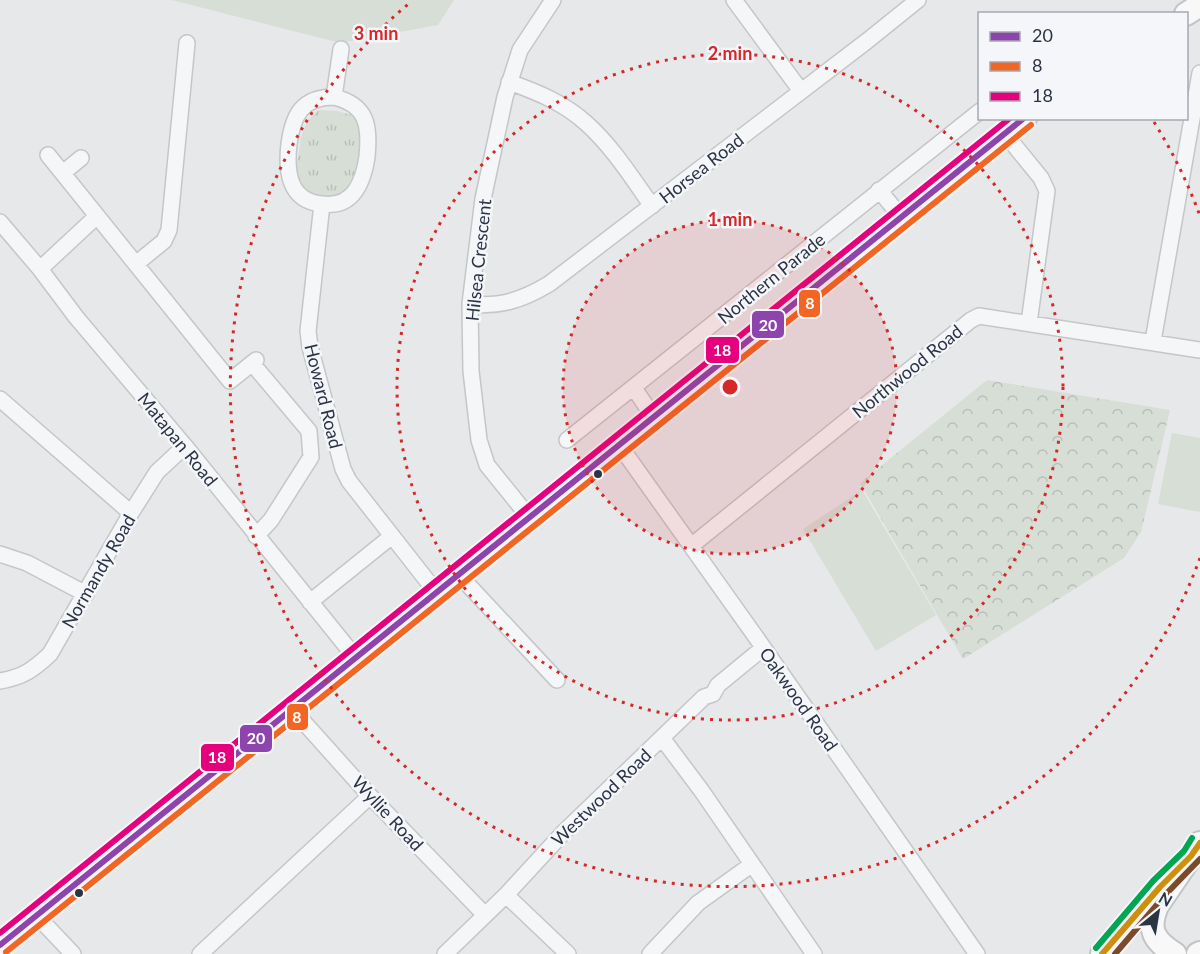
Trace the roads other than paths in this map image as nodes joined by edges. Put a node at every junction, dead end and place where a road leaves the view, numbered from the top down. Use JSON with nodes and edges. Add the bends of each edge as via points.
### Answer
{"nodes":[{"id":1,"x":553,"y":0,"type":"edge"},
{"id":2,"x":734,"y":0,"type":"edge"},
{"id":3,"x":918,"y":0,"type":"edge"},
{"id":4,"x":187,"y":43,"type":"dead end"},
{"id":5,"x":341,"y":49,"type":"dead end"},
{"id":6,"x":1200,"y":73,"type":"edge"},
{"id":7,"x":509,"y":82,"type":"junction"},
{"id":8,"x":801,"y":91,"type":"junction"},
{"id":9,"x":334,"y":97,"type":"junction"},
{"id":10,"x":978,"y":113,"type":"edge"},
{"id":11,"x":1022,"y":120,"type":"edge"},
{"id":12,"x":1005,"y":134,"type":"junction"},
{"id":13,"x":48,"y":154,"type":"dead end"},
{"id":14,"x":81,"y":158,"type":"dead end"},
{"id":15,"x":64,"y":172,"type":"junction"},
{"id":16,"x":879,"y":189,"type":"junction"},
{"id":17,"x":322,"y":204,"type":"junction"},
{"id":18,"x":652,"y":206,"type":"junction"},
{"id":19,"x":97,"y":216,"type":"junction"},
{"id":20,"x":902,"y":218,"type":"junction"},
{"id":21,"x":0,"y":222,"type":"edge"},
{"id":22,"x":137,"y":263,"type":"junction"},
{"id":23,"x":40,"y":269,"type":"junction"},
{"id":24,"x":470,"y":304,"type":"junction"},
{"id":25,"x":1029,"y":323,"type":"junction"},
{"id":26,"x":1153,"y":341,"type":"junction"},
{"id":27,"x":1200,"y":350,"type":"edge"},
{"id":28,"x":634,"y":388,"type":"junction"},
{"id":29,"x":0,"y":399,"type":"edge"},
{"id":30,"x":654,"y":418,"type":"junction"},
{"id":31,"x":567,"y":440,"type":"dead end"},
{"id":32,"x":185,"y":446,"type":"junction"},
{"id":33,"x":620,"y":446,"type":"junction"},
{"id":34,"x":131,"y":513,"type":"junction"},
{"id":35,"x":529,"y":517,"type":"junction"},
{"id":36,"x":256,"y":536,"type":"junction"},
{"id":37,"x":392,"y":536,"type":"junction"},
{"id":38,"x":691,"y":546,"type":"junction"},
{"id":39,"x":0,"y":554,"type":"edge"},
{"id":40,"x":458,"y":574,"type":"junction"},
{"id":41,"x":436,"y":592,"type":"junction"},
{"id":42,"x":86,"y":594,"type":"junction"},
{"id":43,"x":309,"y":603,"type":"junction"},
{"id":44,"x":763,"y":648,"type":"junction"},
{"id":45,"x":355,"y":657,"type":"junction"},
{"id":46,"x":557,"y":680,"type":"dead end"},
{"id":47,"x":0,"y":681,"type":"edge"},
{"id":48,"x":292,"y":709,"type":"junction"},
{"id":49,"x":662,"y":738,"type":"junction"},
{"id":50,"x":370,"y":796,"type":"junction"},
{"id":51,"x":1200,"y":843,"type":"edge"},
{"id":52,"x":1188,"y":862,"type":"junction"},
{"id":53,"x":751,"y":865,"type":"junction"},
{"id":54,"x":506,"y":895,"type":"junction"},
{"id":55,"x":36,"y":915,"type":"junction"},
{"id":56,"x":485,"y":915,"type":"junction"},
{"id":57,"x":0,"y":945,"type":"edge"},
{"id":58,"x":74,"y":954,"type":"edge"},
{"id":59,"x":201,"y":954,"type":"edge"},
{"id":60,"x":445,"y":954,"type":"edge"},
{"id":61,"x":568,"y":954,"type":"edge"},
{"id":62,"x":650,"y":954,"type":"edge"},
{"id":63,"x":814,"y":954,"type":"edge"},
{"id":64,"x":977,"y":954,"type":"edge"},
{"id":65,"x":1102,"y":954,"type":"edge"},
{"id":66,"x":1148,"y":954,"type":"edge"},
{"id":67,"x":1157,"y":954,"type":"edge"},
{"id":68,"x":1175,"y":954,"type":"edge"}],
"edges":[{"from":1,"to":7,"type":"street","name":"Hilsea Crescent","via":[[520,50]]},
{"from":2,"to":8,"type":"street"},
{"from":3,"to":8,"type":"street","name":"Horsea Road"},
{"from":4,"to":22,"type":"street","via":[[169,230],[164,242]]},
{"from":5,"to":9,"type":"street"},
{"from":6,"to":26,"type":"street"},
{"from":7,"to":18,"type":"street","via":[[552,99],[586,123]]},
{"from":7,"to":24,"type":"street","name":"Hilsea Crescent","via":[[483,199]]},
{"from":8,"to":18,"type":"street","name":"Horsea Road"},
{"from":9,"to":17,"type":"street","via":[[314,100],[300,111],[292,126],[287,160],[288,174],[296,190],[306,199]]},
{"from":9,"to":17,"type":"street","via":[[360,111],[368,127],[369,141],[364,175],[358,187],[340,202]]},
{"from":10,"to":16,"type":"street","name":"Northern Parade"},
{"from":11,"to":12,"type":"main road","name":"Northern Parade"},
{"from":12,"to":20,"type":"main road","name":"Northern Parade"},
{"from":12,"to":25,"type":"street","via":[[1047,191]]},
{"from":13,"to":15,"type":"street"},
{"from":14,"to":15,"type":"street"},
{"from":15,"to":19,"type":"street"},
{"from":16,"to":20,"type":"street"},
{"from":16,"to":28,"type":"street","name":"Northern Parade"},
{"from":17,"to":37,"type":"street","name":"Howard Road","via":[[308,315],[310,347],[343,469],[355,491]]},
{"from":18,"to":24,"type":"street","name":"Horsea Road","via":[[534,293],[499,305]]},
{"from":19,"to":22,"type":"street"},
{"from":19,"to":23,"type":"street"},
{"from":20,"to":30,"type":"main road","name":"Northern Parade"},
{"from":21,"to":23,"type":"street","name":"Matapan Road"},
{"from":22,"to":36,"type":"street","via":[[230,381],[256,364],[309,431],[311,457],[271,520]]},
{"from":23,"to":32,"type":"street","name":"Matapan Road"},
{"from":24,"to":35,"type":"street","name":"Hilsea Crescent","via":[[471,371],[479,440],[488,465]]},
{"from":25,"to":26,"type":"street","name":"Northwood Road"},
{"from":25,"to":38,"type":"street","name":"Northwood Road","via":[[979,316],[971,320]]},
{"from":26,"to":27,"type":"street","name":"Northwood Road"},
{"from":28,"to":30,"type":"street"},
{"from":28,"to":31,"type":"street","name":"Northern Parade"},
{"from":29,"to":34,"type":"street"},
{"from":30,"to":33,"type":"main road","name":"Northern Parade"},
{"from":32,"to":34,"type":"street","name":"Normandy Road","via":[[157,472]]},
{"from":32,"to":36,"type":"street","name":"Matapan Road"},
{"from":33,"to":35,"type":"main road","name":"Northern Parade"},
{"from":33,"to":38,"type":"street","name":"Oakwood Road"},
{"from":34,"to":42,"type":"street","name":"Normandy Road"},
{"from":35,"to":40,"type":"main road","name":"Northern Parade"},
{"from":36,"to":43,"type":"street","name":"Matapan Road"},
{"from":37,"to":41,"type":"street","name":"Howard Road"},
{"from":37,"to":43,"type":"street"},
{"from":38,"to":44,"type":"street","name":"Oakwood Road"},
{"from":39,"to":42,"type":"street","via":[[27,563]]},
{"from":40,"to":41,"type":"main road","name":"Northern Parade"},
{"from":40,"to":46,"type":"street","via":[[527,658]]},
{"from":41,"to":45,"type":"main road","name":"Northern Parade"},
{"from":42,"to":47,"type":"street","name":"Normandy Road","via":[[50,654],[19,678]]},
{"from":43,"to":45,"type":"street","name":"Matapan Road"},
{"from":44,"to":49,"type":"street","name":"Westwood Road","via":[[718,684],[713,694],[704,697]]},
{"from":44,"to":64,"type":"street","name":"Oakwood Road"},
{"from":45,"to":48,"type":"main road","name":"Northern Parade"},
{"from":48,"to":50,"type":"street","name":"Wyllie Road"},
{"from":48,"to":55,"type":"main road","name":"Northern Parade"},
{"from":49,"to":53,"type":"street"},
{"from":49,"to":54,"type":"street","name":"Westwood Road","via":[[563,833]]},
{"from":50,"to":56,"type":"street","name":"Wyllie Road"},
{"from":50,"to":59,"type":"street"},
{"from":51,"to":52,"type":"main road"},
{"from":52,"to":65,"type":"main road","via":[[1169,877]]},
{"from":52,"to":68,"type":"main road","via":[[1156,906],[1152,923],[1157,939]]},
{"from":53,"to":62,"type":"street","via":[[698,903]]},
{"from":53,"to":63,"type":"street"},
{"from":54,"to":56,"type":"street","name":"Westwood Road"},
{"from":54,"to":61,"type":"street"},
{"from":55,"to":57,"type":"main road","name":"Northern Parade"},
{"from":55,"to":58,"type":"street"},
{"from":56,"to":60,"type":"street","name":"Westwood Road"},
{"from":66,"to":67,"type":"main road"}]}
